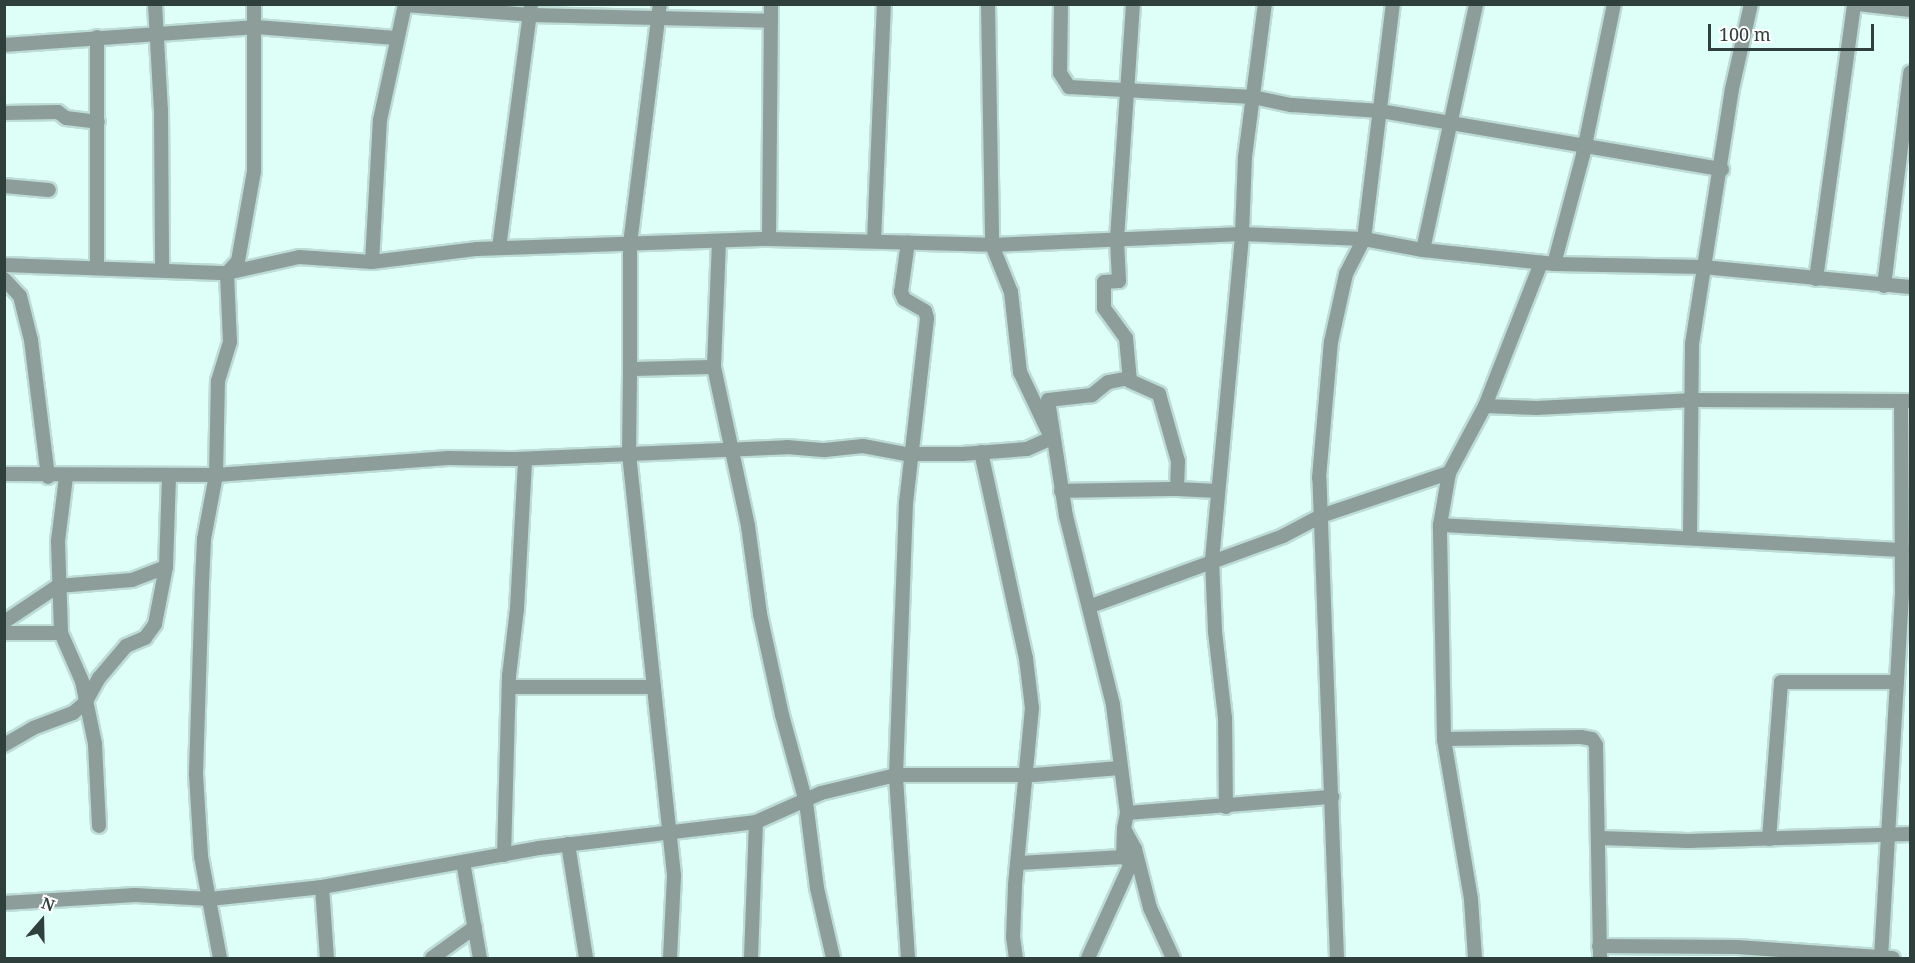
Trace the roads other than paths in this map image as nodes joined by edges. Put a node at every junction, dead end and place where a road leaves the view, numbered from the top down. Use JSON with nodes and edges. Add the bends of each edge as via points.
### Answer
{"nodes":[{"id":1,"x":155,"y":4,"type":"edge"},
{"id":2,"x":254,"y":4,"type":"edge"},
{"id":3,"x":771,"y":4,"type":"edge"},
{"id":4,"x":884,"y":4,"type":"edge"},
{"id":5,"x":988,"y":4,"type":"edge"},
{"id":6,"x":1061,"y":4,"type":"edge"},
{"id":7,"x":1132,"y":4,"type":"edge"},
{"id":8,"x":1265,"y":4,"type":"edge"},
{"id":9,"x":1393,"y":4,"type":"edge"},
{"id":10,"x":1476,"y":4,"type":"edge"},
{"id":11,"x":1614,"y":4,"type":"edge"},
{"id":12,"x":1751,"y":4,"type":"edge"},
{"id":13,"x":1856,"y":4,"type":"edge"},
{"id":14,"x":405,"y":5,"type":"edge"},
{"id":15,"x":531,"y":10,"type":"edge"},
{"id":16,"x":1911,"y":10,"type":"edge"},
{"id":17,"x":660,"y":11,"type":"edge"},
{"id":18,"x":771,"y":21,"type":"junction"},
{"id":19,"x":256,"y":27,"type":"junction"},
{"id":20,"x":157,"y":33,"type":"junction"},
{"id":21,"x":97,"y":37,"type":"junction"},
{"id":22,"x":396,"y":38,"type":"junction"},
{"id":23,"x":4,"y":45,"type":"edge"},
{"id":24,"x":1911,"y":73,"type":"edge"},
{"id":25,"x":1126,"y":90,"type":"junction"},
{"id":26,"x":1253,"y":97,"type":"junction"},
{"id":27,"x":1381,"y":111,"type":"junction"},
{"id":28,"x":4,"y":113,"type":"edge"},
{"id":29,"x":99,"y":122,"type":"junction"},
{"id":30,"x":1449,"y":122,"type":"junction"},
{"id":31,"x":1907,"y":129,"type":"edge"},
{"id":32,"x":1584,"y":148,"type":"junction"},
{"id":33,"x":1722,"y":169,"type":"junction"},
{"id":34,"x":4,"y":186,"type":"edge"},
{"id":35,"x":49,"y":190,"type":"dead end"},
{"id":36,"x":1242,"y":234,"type":"junction"},
{"id":37,"x":770,"y":239,"type":"junction"},
{"id":38,"x":1364,"y":239,"type":"junction"},
{"id":39,"x":1117,"y":240,"type":"junction"},
{"id":40,"x":719,"y":241,"type":"junction"},
{"id":41,"x":874,"y":241,"type":"junction"},
{"id":42,"x":908,"y":242,"type":"junction"},
{"id":43,"x":630,"y":244,"type":"junction"},
{"id":44,"x":992,"y":245,"type":"junction"},
{"id":45,"x":499,"y":248,"type":"junction"},
{"id":46,"x":1423,"y":250,"type":"junction"},
{"id":47,"x":372,"y":262,"type":"junction"},
{"id":48,"x":1548,"y":263,"type":"junction"},
{"id":49,"x":4,"y":265,"type":"edge"},
{"id":50,"x":97,"y":266,"type":"junction"},
{"id":51,"x":1703,"y":267,"type":"junction"},
{"id":52,"x":162,"y":269,"type":"junction"},
{"id":53,"x":227,"y":273,"type":"junction"},
{"id":54,"x":4,"y":279,"type":"edge"},
{"id":55,"x":1816,"y":279,"type":"junction"},
{"id":56,"x":1884,"y":285,"type":"junction"},
{"id":57,"x":1911,"y":287,"type":"edge"},
{"id":58,"x":714,"y":367,"type":"junction"},
{"id":59,"x":630,"y":369,"type":"junction"},
{"id":60,"x":1129,"y":378,"type":"junction"},
{"id":61,"x":1694,"y":400,"type":"junction"},
{"id":62,"x":1906,"y":401,"type":"edge"},
{"id":63,"x":1485,"y":406,"type":"junction"},
{"id":64,"x":1052,"y":438,"type":"junction"},
{"id":65,"x":733,"y":451,"type":"junction"},
{"id":66,"x":981,"y":452,"type":"junction"},
{"id":67,"x":914,"y":454,"type":"junction"},
{"id":68,"x":629,"y":455,"type":"junction"},
{"id":69,"x":525,"y":459,"type":"junction"},
{"id":70,"x":1449,"y":473,"type":"junction"},
{"id":71,"x":4,"y":474,"type":"edge"},
{"id":72,"x":169,"y":476,"type":"junction"},
{"id":73,"x":216,"y":476,"type":"junction"},
{"id":74,"x":48,"y":477,"type":"junction"},
{"id":75,"x":66,"y":477,"type":"junction"},
{"id":76,"x":1177,"y":489,"type":"junction"},
{"id":77,"x":1061,"y":491,"type":"junction"},
{"id":78,"x":1217,"y":491,"type":"junction"},
{"id":79,"x":1321,"y":516,"type":"junction"},
{"id":80,"x":1440,"y":525,"type":"junction"},
{"id":81,"x":1690,"y":536,"type":"junction"},
{"id":82,"x":1902,"y":550,"type":"junction"},
{"id":83,"x":1212,"y":560,"type":"junction"},
{"id":84,"x":166,"y":567,"type":"junction"},
{"id":85,"x":1906,"y":578,"type":"edge"},
{"id":86,"x":58,"y":586,"type":"junction"},
{"id":87,"x":1091,"y":606,"type":"junction"},
{"id":88,"x":4,"y":622,"type":"edge"},
{"id":89,"x":4,"y":633,"type":"edge"},
{"id":90,"x":61,"y":633,"type":"junction"},
{"id":91,"x":1897,"y":682,"type":"junction"},
{"id":92,"x":509,"y":687,"type":"junction"},
{"id":93,"x":654,"y":687,"type":"junction"},
{"id":94,"x":85,"y":703,"type":"junction"},
{"id":95,"x":1896,"y":708,"type":"junction"},
{"id":96,"x":1911,"y":708,"type":"edge"},
{"id":97,"x":1444,"y":739,"type":"junction"},
{"id":98,"x":4,"y":745,"type":"edge"},
{"id":99,"x":1120,"y":768,"type":"junction"},
{"id":100,"x":1028,"y":772,"type":"junction"},
{"id":101,"x":896,"y":775,"type":"junction"},
{"id":102,"x":1332,"y":797,"type":"junction"},
{"id":103,"x":806,"y":802,"type":"junction"},
{"id":104,"x":1226,"y":807,"type":"junction"},
{"id":105,"x":1127,"y":813,"type":"junction"},
{"id":106,"x":756,"y":822,"type":"junction"},
{"id":107,"x":99,"y":826,"type":"dead end"},
{"id":108,"x":1124,"y":829,"type":"junction"},
{"id":109,"x":670,"y":832,"type":"junction"},
{"id":110,"x":1888,"y":833,"type":"junction"},
{"id":111,"x":1911,"y":834,"type":"edge"},
{"id":112,"x":1600,"y":838,"type":"junction"},
{"id":113,"x":1769,"y":839,"type":"junction"},
{"id":114,"x":568,"y":844,"type":"junction"},
{"id":115,"x":504,"y":855,"type":"junction"},
{"id":116,"x":1123,"y":856,"type":"junction"},
{"id":117,"x":463,"y":862,"type":"junction"},
{"id":118,"x":1019,"y":863,"type":"junction"},
{"id":119,"x":322,"y":887,"type":"junction"},
{"id":120,"x":210,"y":899,"type":"junction"},
{"id":121,"x":4,"y":903,"type":"edge"},
{"id":122,"x":475,"y":927,"type":"junction"},
{"id":123,"x":1600,"y":952,"type":"edge"},
{"id":124,"x":220,"y":958,"type":"edge"},
{"id":125,"x":327,"y":958,"type":"edge"},
{"id":126,"x":432,"y":958,"type":"edge"},
{"id":127,"x":480,"y":958,"type":"edge"},
{"id":128,"x":586,"y":958,"type":"edge"},
{"id":129,"x":670,"y":958,"type":"edge"},
{"id":130,"x":751,"y":958,"type":"edge"},
{"id":131,"x":833,"y":958,"type":"edge"},
{"id":132,"x":908,"y":958,"type":"edge"},
{"id":133,"x":1016,"y":958,"type":"edge"},
{"id":134,"x":1088,"y":958,"type":"edge"},
{"id":135,"x":1173,"y":958,"type":"edge"},
{"id":136,"x":1337,"y":958,"type":"edge"},
{"id":137,"x":1475,"y":958,"type":"edge"},
{"id":138,"x":1881,"y":958,"type":"edge"},
{"id":139,"x":1893,"y":958,"type":"edge"}],
"edges":[{"from":1,"to":20,"type":"street"},
{"from":2,"to":19,"type":"street"},
{"from":3,"to":18,"type":"street"},
{"from":4,"to":41,"type":"street"},
{"from":5,"to":44,"type":"street"},
{"from":6,"to":25,"type":"street","via":[[1062,80],[1069,87]]},
{"from":7,"to":25,"type":"street"},
{"from":8,"to":26,"type":"street"},
{"from":9,"to":27,"type":"street"},
{"from":10,"to":30,"type":"street"},
{"from":11,"to":32,"type":"street"},
{"from":12,"to":33,"type":"street","via":[[1732,89]]},
{"from":13,"to":16,"type":"street"},
{"from":13,"to":55,"type":"street"},
{"from":14,"to":15,"type":"street"},
{"from":14,"to":22,"type":"street"},
{"from":15,"to":17,"type":"street"},
{"from":15,"to":45,"type":"street"},
{"from":17,"to":18,"type":"street"},
{"from":17,"to":43,"type":"street"},
{"from":18,"to":37,"type":"street"},
{"from":19,"to":20,"type":"street"},
{"from":19,"to":22,"type":"street"},
{"from":19,"to":53,"type":"street","via":[[254,171],[240,252]]},
{"from":20,"to":21,"type":"street"},
{"from":20,"to":52,"type":"street"},
{"from":21,"to":23,"type":"street"},
{"from":21,"to":29,"type":"street"},
{"from":22,"to":47,"type":"street","via":[[380,120]]},
{"from":24,"to":31,"type":"street"},
{"from":25,"to":26,"type":"street"},
{"from":25,"to":39,"type":"street"},
{"from":26,"to":27,"type":"street","via":[[1292,105]]},
{"from":26,"to":36,"type":"street","via":[[1245,157]]},
{"from":27,"to":30,"type":"street"},
{"from":27,"to":38,"type":"street"},
{"from":28,"to":29,"type":"street","via":[[58,112],[66,118]]},
{"from":29,"to":50,"type":"street"},
{"from":30,"to":32,"type":"street"},
{"from":30,"to":46,"type":"street"},
{"from":31,"to":56,"type":"street"},
{"from":32,"to":33,"type":"street"},
{"from":32,"to":48,"type":"street"},
{"from":33,"to":51,"type":"street"},
{"from":34,"to":35,"type":"street"},
{"from":36,"to":38,"type":"street"},
{"from":36,"to":39,"type":"street"},
{"from":36,"to":78,"type":"street"},
{"from":37,"to":40,"type":"street"},
{"from":37,"to":41,"type":"street"},
{"from":38,"to":46,"type":"street"},
{"from":38,"to":79,"type":"street","via":[[1346,274],[1331,342],[1319,478]]},
{"from":39,"to":44,"type":"street"},
{"from":39,"to":60,"type":"street","via":[[1119,281],[1104,282],[1104,308],[1126,338]]},
{"from":40,"to":43,"type":"street"},
{"from":40,"to":58,"type":"street"},
{"from":41,"to":42,"type":"street"},
{"from":42,"to":44,"type":"street"},
{"from":42,"to":67,"type":"street","via":[[901,292],[904,299],[925,310],[927,318]]},
{"from":43,"to":45,"type":"street"},
{"from":43,"to":59,"type":"street"},
{"from":44,"to":64,"type":"street","via":[[1011,292],[1020,372]]},
{"from":45,"to":47,"type":"street"},
{"from":46,"to":48,"type":"street"},
{"from":47,"to":53,"type":"street","via":[[299,257]]},
{"from":48,"to":51,"type":"street"},
{"from":48,"to":63,"type":"street"},
{"from":49,"to":50,"type":"street"},
{"from":50,"to":52,"type":"street"},
{"from":51,"to":55,"type":"street"},
{"from":51,"to":61,"type":"street","via":[[1692,344]]},
{"from":52,"to":53,"type":"street"},
{"from":53,"to":73,"type":"street","via":[[230,342],[218,381]]},
{"from":54,"to":74,"type":"street","via":[[20,296],[31,340]]},
{"from":55,"to":56,"type":"street"},
{"from":56,"to":57,"type":"street"},
{"from":58,"to":59,"type":"street"},
{"from":58,"to":65,"type":"street"},
{"from":59,"to":68,"type":"street"},
{"from":60,"to":64,"type":"street","via":[[1108,382],[1092,395],[1048,400]]},
{"from":60,"to":76,"type":"street","via":[[1159,394],[1178,461]]},
{"from":61,"to":62,"type":"street"},
{"from":61,"to":63,"type":"street","via":[[1536,408]]},
{"from":61,"to":81,"type":"street"},
{"from":62,"to":82,"type":"street"},
{"from":63,"to":70,"type":"street"},
{"from":64,"to":66,"type":"street","via":[[1027,449]]},
{"from":64,"to":77,"type":"street"},
{"from":65,"to":67,"type":"street","via":[[863,446]]},
{"from":65,"to":68,"type":"street"},
{"from":65,"to":103,"type":"street","via":[[760,614]]},
{"from":66,"to":67,"type":"street"},
{"from":66,"to":100,"type":"street","via":[[1026,658],[1032,708]]},
{"from":67,"to":101,"type":"street","via":[[905,526]]},
{"from":68,"to":69,"type":"street"},
{"from":68,"to":93,"type":"street"},
{"from":69,"to":73,"type":"street","via":[[369,462]]},
{"from":69,"to":92,"type":"street"},
{"from":70,"to":79,"type":"street"},
{"from":70,"to":80,"type":"street"},
{"from":71,"to":74,"type":"street"},
{"from":72,"to":73,"type":"street"},
{"from":72,"to":75,"type":"street"},
{"from":72,"to":84,"type":"street"},
{"from":73,"to":120,"type":"street","via":[[204,539],[196,774],[201,856]]},
{"from":74,"to":75,"type":"street"},
{"from":75,"to":86,"type":"street"},
{"from":76,"to":77,"type":"street"},
{"from":76,"to":78,"type":"street"},
{"from":77,"to":87,"type":"street"},
{"from":78,"to":83,"type":"street"},
{"from":79,"to":83,"type":"street","via":[[1283,536]]},
{"from":79,"to":102,"type":"street","via":[[1325,728]]},
{"from":80,"to":81,"type":"street"},
{"from":80,"to":97,"type":"street"},
{"from":81,"to":82,"type":"street"},
{"from":82,"to":85,"type":"street"},
{"from":83,"to":87,"type":"street","via":[[1193,572]]},
{"from":83,"to":104,"type":"street","via":[[1225,718]]},
{"from":84,"to":86,"type":"street","via":[[132,580]]},
{"from":84,"to":94,"type":"street","via":[[155,624],[145,638],[126,646]]},
{"from":85,"to":91,"type":"street"},
{"from":86,"to":88,"type":"street"},
{"from":86,"to":90,"type":"street"},
{"from":87,"to":99,"type":"street","via":[[1113,705]]},
{"from":89,"to":90,"type":"street"},
{"from":90,"to":94,"type":"street","via":[[82,681]]},
{"from":91,"to":95,"type":"street"},
{"from":91,"to":113,"type":"street","via":[[1781,682]]},
{"from":92,"to":93,"type":"street"},
{"from":92,"to":115,"type":"street"},
{"from":93,"to":109,"type":"street"},
{"from":94,"to":98,"type":"street","via":[[73,713],[33,728]]},
{"from":94,"to":107,"type":"street","via":[[95,744]]},
{"from":95,"to":96,"type":"street"},
{"from":95,"to":110,"type":"street"},
{"from":97,"to":112,"type":"street","via":[[1592,739],[1596,744]]},
{"from":97,"to":137,"type":"street","via":[[1471,899]]},
{"from":99,"to":100,"type":"street","via":[[1034,775]]},
{"from":99,"to":105,"type":"street"},
{"from":100,"to":101,"type":"street"},
{"from":100,"to":118,"type":"street"},
{"from":101,"to":103,"type":"street","via":[[821,793]]},
{"from":101,"to":132,"type":"street"},
{"from":102,"to":104,"type":"street"},
{"from":102,"to":136,"type":"street","via":[[1332,911]]},
{"from":103,"to":106,"type":"street"},
{"from":103,"to":131,"type":"street","via":[[817,888]]},
{"from":104,"to":105,"type":"street"},
{"from":105,"to":108,"type":"street"},
{"from":106,"to":109,"type":"street"},
{"from":106,"to":130,"type":"street"},
{"from":108,"to":116,"type":"street"},
{"from":108,"to":135,"type":"street","via":[[1135,849],[1150,908]]},
{"from":109,"to":114,"type":"street"},
{"from":109,"to":129,"type":"street","via":[[674,910]]},
{"from":110,"to":111,"type":"street"},
{"from":110,"to":113,"type":"street"},
{"from":110,"to":138,"type":"street"},
{"from":112,"to":113,"type":"street"},
{"from":112,"to":123,"type":"street"},
{"from":114,"to":115,"type":"street"},
{"from":114,"to":128,"type":"street"},
{"from":115,"to":117,"type":"street"},
{"from":116,"to":118,"type":"street"},
{"from":116,"to":134,"type":"street","via":[[1131,863]]},
{"from":117,"to":119,"type":"street"},
{"from":117,"to":122,"type":"street"},
{"from":118,"to":133,"type":"street","via":[[1013,937]]},
{"from":119,"to":120,"type":"street"},
{"from":119,"to":125,"type":"street"},
{"from":120,"to":121,"type":"street","via":[[135,895]]},
{"from":120,"to":124,"type":"street"},
{"from":122,"to":126,"type":"street"},
{"from":122,"to":127,"type":"street"},
{"from":123,"to":138,"type":"street","via":[[1737,947]]},
{"from":138,"to":139,"type":"street"}]}
